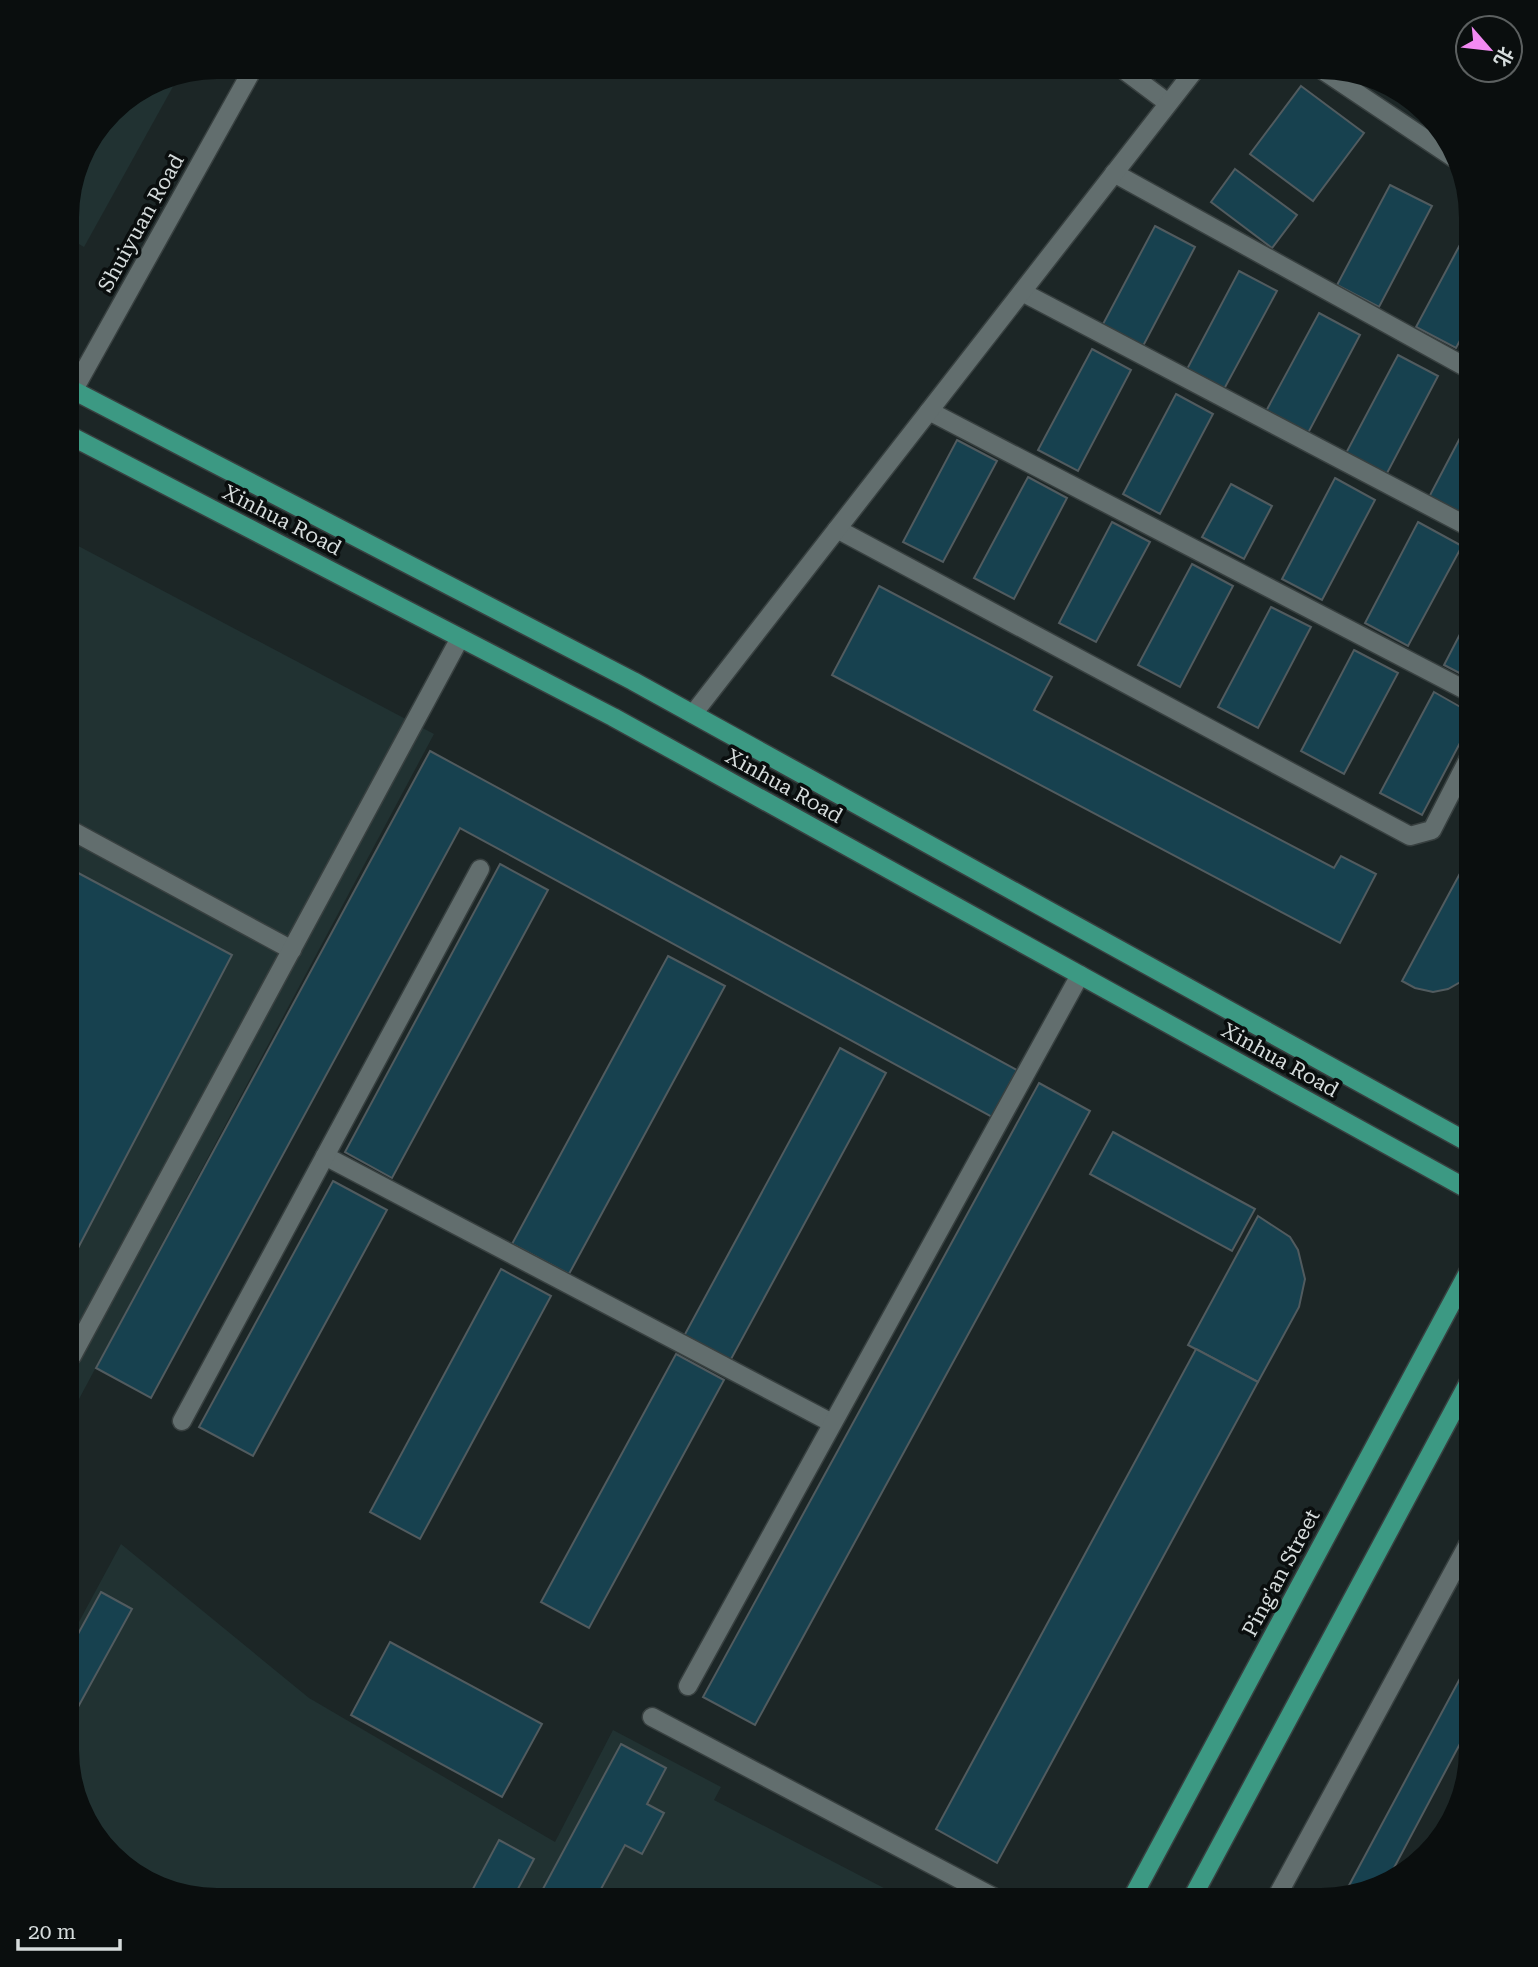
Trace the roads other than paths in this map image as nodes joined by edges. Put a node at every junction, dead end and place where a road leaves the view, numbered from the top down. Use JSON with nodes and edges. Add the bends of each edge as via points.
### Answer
{"nodes":[{"id":1,"x":247,"y":79,"type":"edge"},
{"id":2,"x":1136,"y":79,"type":"edge"},
{"id":3,"x":1187,"y":79,"type":"edge"},
{"id":4,"x":1337,"y":80,"type":"edge"},
{"id":5,"x":1168,"y":103,"type":"junction"},
{"id":6,"x":1441,"y":150,"type":"edge"},
{"id":7,"x":1114,"y":173,"type":"junction"},
{"id":8,"x":1022,"y":292,"type":"junction"},
{"id":9,"x":1459,"y":363,"type":"edge"},
{"id":10,"x":79,"y":375,"type":"edge"},
{"id":11,"x":79,"y":398,"type":"edge"},
{"id":12,"x":929,"y":411,"type":"junction"},
{"id":13,"x":79,"y":440,"type":"edge"},
{"id":14,"x":1459,"y":521,"type":"edge"},
{"id":15,"x":837,"y":529,"type":"junction"},
{"id":16,"x":460,"y":638,"type":"junction"},
{"id":17,"x":1459,"y":686,"type":"edge"},
{"id":18,"x":693,"y":714,"type":"junction"},
{"id":19,"x":1459,"y":779,"type":"edge"},
{"id":20,"x":79,"y":835,"type":"edge"},
{"id":21,"x":480,"y":869,"type":"dead end"},
{"id":22,"x":292,"y":950,"type":"junction"},
{"id":23,"x":1080,"y":975,"type":"junction"},
{"id":24,"x":1459,"y":1137,"type":"edge"},
{"id":25,"x":325,"y":1156,"type":"junction"},
{"id":26,"x":1459,"y":1184,"type":"edge"},
{"id":27,"x":1459,"y":1291,"type":"edge"},
{"id":28,"x":79,"y":1343,"type":"edge"},
{"id":29,"x":1459,"y":1402,"type":"edge"},
{"id":30,"x":183,"y":1421,"type":"dead end"},
{"id":31,"x":832,"y":1423,"type":"junction"},
{"id":32,"x":1459,"y":1563,"type":"edge"},
{"id":33,"x":688,"y":1686,"type":"dead end"},
{"id":34,"x":652,"y":1717,"type":"dead end"},
{"id":35,"x":976,"y":1888,"type":"edge"},
{"id":36,"x":1137,"y":1888,"type":"edge"},
{"id":37,"x":1197,"y":1888,"type":"edge"},
{"id":38,"x":1282,"y":1888,"type":"edge"}],
"edges":[{"from":1,"to":10,"type":"street","name":"Shuiyuan Road"},
{"from":2,"to":5,"type":"street"},
{"from":3,"to":5,"type":"street"},
{"from":4,"to":6,"type":"street"},
{"from":5,"to":7,"type":"street"},
{"from":7,"to":8,"type":"street"},
{"from":7,"to":9,"type":"street"},
{"from":8,"to":12,"type":"street"},
{"from":8,"to":14,"type":"street"},
{"from":11,"to":18,"type":"main road","name":"Xinhua Road"},
{"from":12,"to":15,"type":"street"},
{"from":12,"to":17,"type":"street"},
{"from":13,"to":16,"type":"main road","name":"Xinhua Road"},
{"from":15,"to":18,"type":"street"},
{"from":15,"to":19,"type":"street","via":[[1410,836],[1432,830]]},
{"from":16,"to":22,"type":"street"},
{"from":16,"to":23,"type":"main road","name":"Xinhua Road","via":[[613,717]]},
{"from":18,"to":24,"type":"main road","name":"Xinhua Road"},
{"from":20,"to":22,"type":"street"},
{"from":21,"to":25,"type":"street"},
{"from":22,"to":28,"type":"street"},
{"from":23,"to":26,"type":"main road","name":"Xinhua Road"},
{"from":23,"to":31,"type":"street"},
{"from":25,"to":30,"type":"street"},
{"from":25,"to":31,"type":"street"},
{"from":27,"to":36,"type":"main road","name":"Ping'an Street"},
{"from":29,"to":37,"type":"main road"},
{"from":31,"to":33,"type":"street"},
{"from":32,"to":38,"type":"street"},
{"from":34,"to":35,"type":"street"}]}
